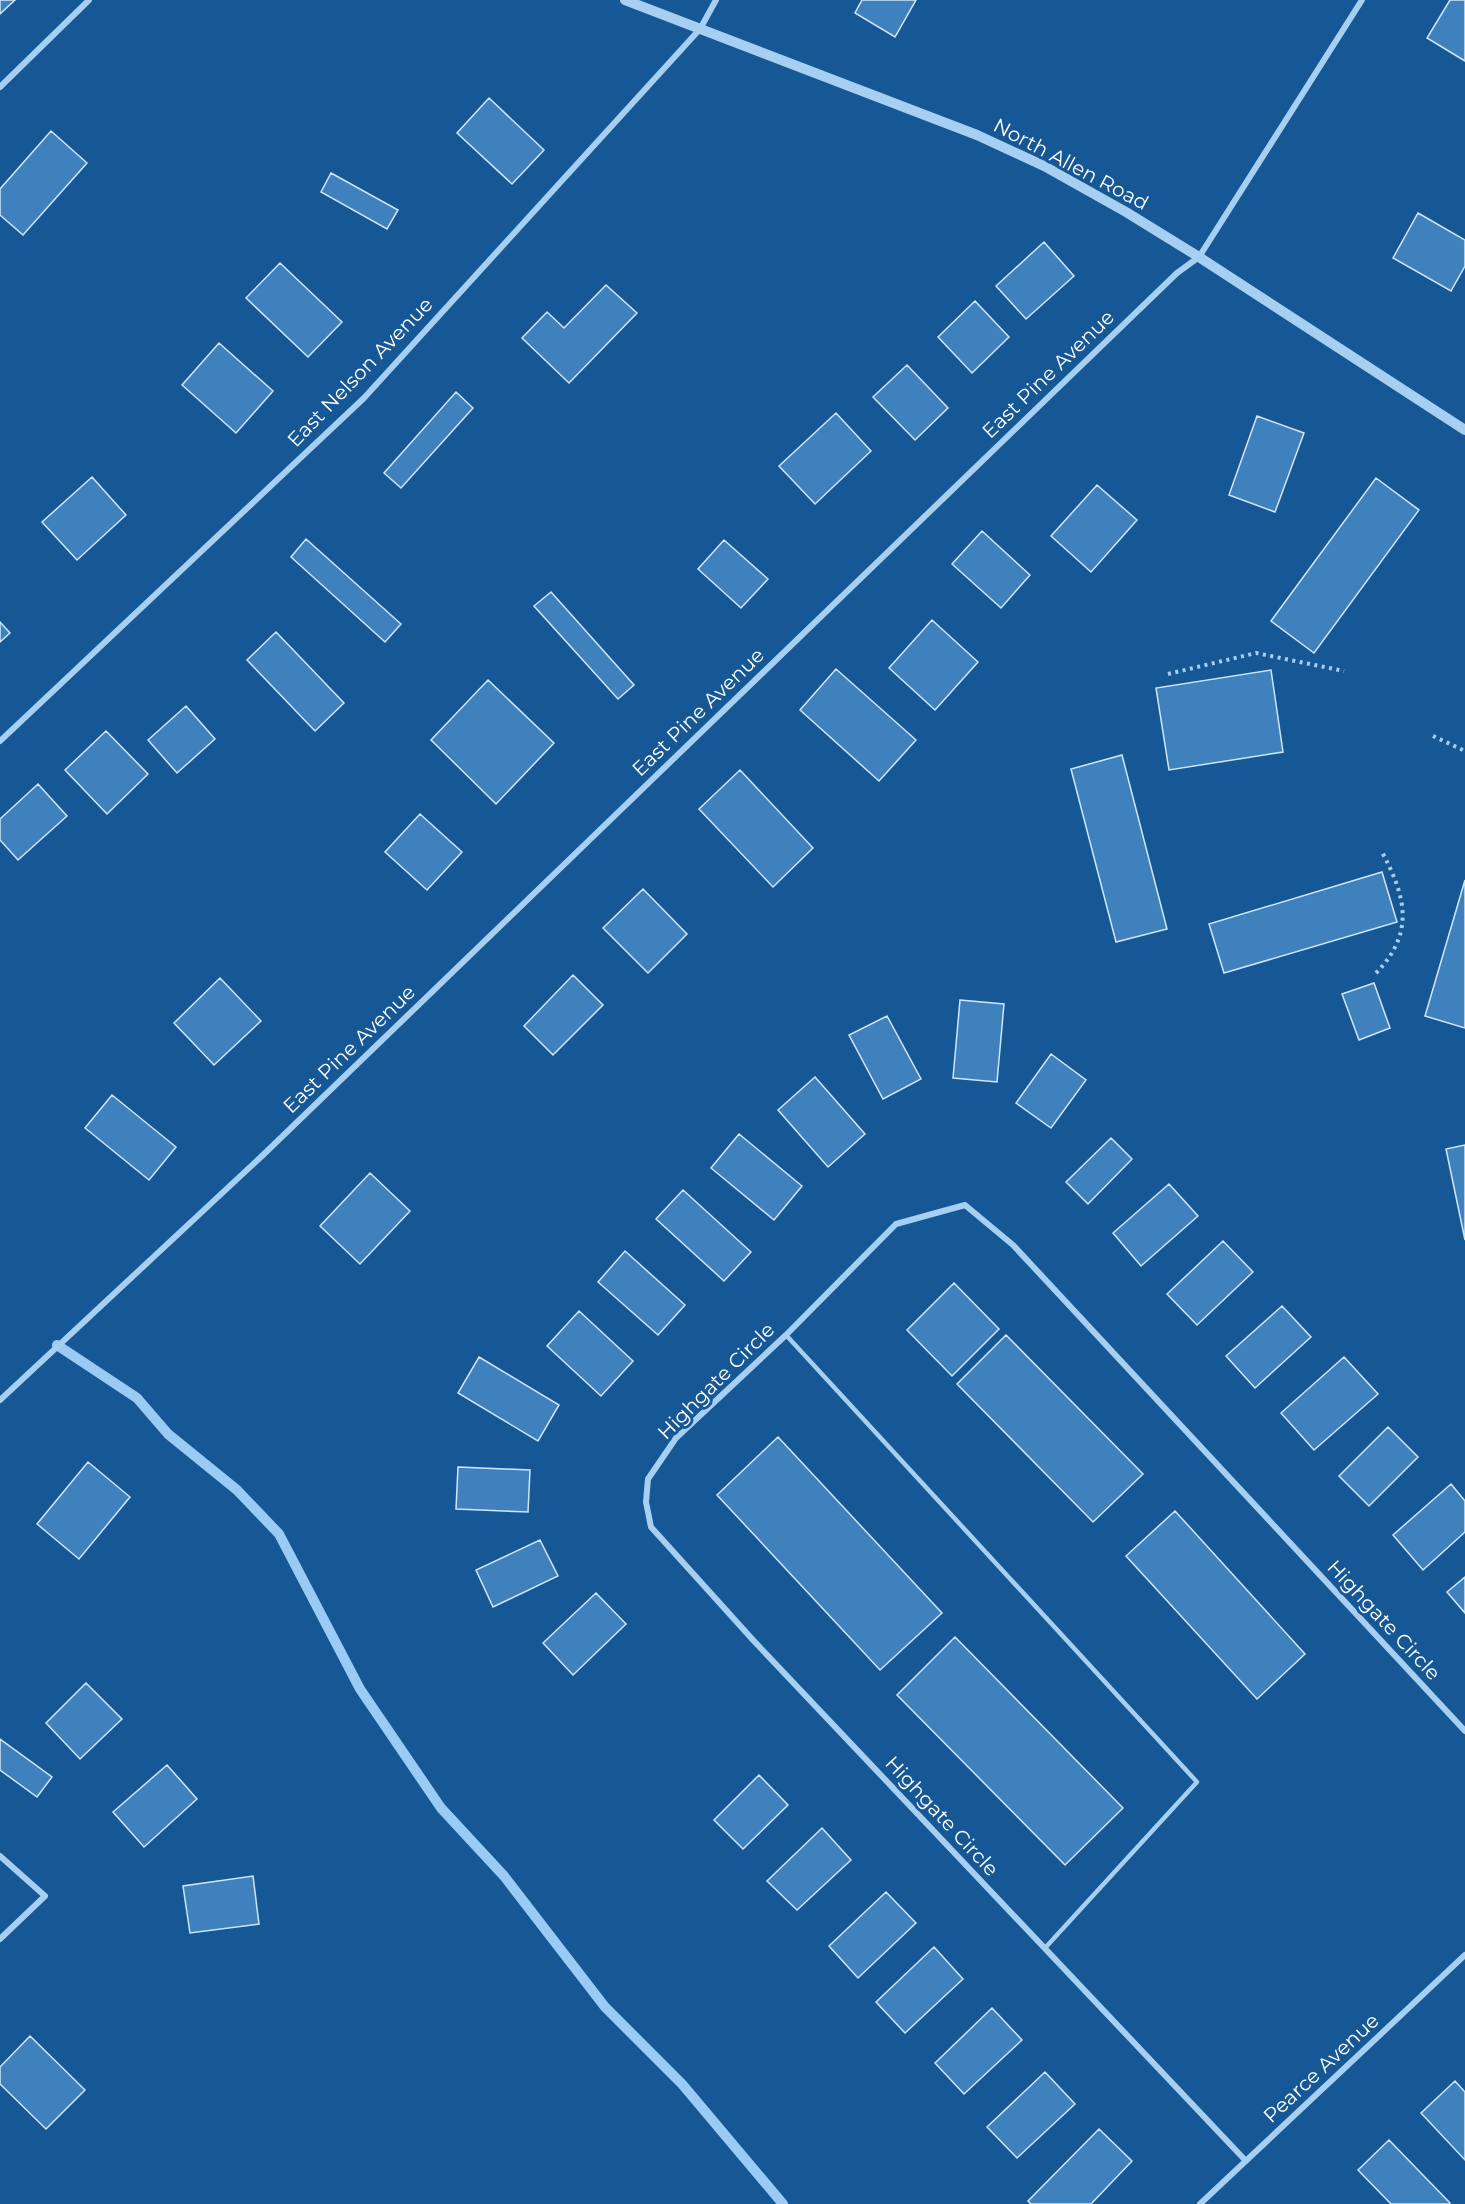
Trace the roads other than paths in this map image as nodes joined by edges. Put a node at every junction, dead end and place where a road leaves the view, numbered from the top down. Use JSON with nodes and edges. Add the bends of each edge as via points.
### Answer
{"nodes":[{"id":1,"x":89,"y":0,"type":"edge"},
{"id":2,"x":625,"y":0,"type":"edge"},
{"id":3,"x":716,"y":0,"type":"edge"},
{"id":4,"x":1362,"y":0,"type":"edge"},
{"id":5,"x":700,"y":28,"type":"junction"},
{"id":6,"x":0,"y":87,"type":"edge"},
{"id":7,"x":1199,"y":257,"type":"junction"},
{"id":8,"x":1465,"y":430,"type":"edge"},
{"id":9,"x":0,"y":741,"type":"edge"},
{"id":10,"x":786,"y":1335,"type":"junction"},
{"id":11,"x":0,"y":1401,"type":"edge"},
{"id":12,"x":1465,"y":1731,"type":"edge"},
{"id":13,"x":0,"y":1856,"type":"edge"},
{"id":14,"x":0,"y":1939,"type":"edge"},
{"id":15,"x":1045,"y":1948,"type":"junction"},
{"id":16,"x":1465,"y":1955,"type":"edge"},
{"id":17,"x":1246,"y":2161,"type":"junction"},
{"id":18,"x":1200,"y":2204,"type":"edge"}],
"edges":[{"from":1,"to":6,"type":"street"},
{"from":2,"to":5,"type":"street","name":"North Allen Road"},
{"from":3,"to":5,"type":"street","name":"East Nelson Avenue"},
{"from":4,"to":7,"type":"street","name":"East Pine Avenue"},
{"from":5,"to":7,"type":"street","name":"North Allen Road","via":[[977,135],[1044,166]]},
{"from":5,"to":9,"type":"street","name":"East Nelson Avenue","via":[[364,398]]},
{"from":7,"to":8,"type":"street","name":"North Allen Road"},
{"from":7,"to":11,"type":"street","name":"East Pine Avenue","via":[[1168,281],[263,1155]]},
{"from":10,"to":12,"type":"street","name":"Highgate Circle","via":[[896,1224],[964,1205],[1013,1245]]},
{"from":10,"to":15,"type":"street","name":"Highgate Circle","via":[[676,1438],[648,1479],[646,1502],[651,1527]]},
{"from":10,"to":15,"type":"lane","via":[[1197,1782]]},
{"from":13,"to":14,"type":"street","via":[[45,1896]]},
{"from":15,"to":17,"type":"street","name":"Highgate Circle"},
{"from":16,"to":17,"type":"street","name":"Pearce Avenue"},
{"from":17,"to":18,"type":"street","name":"Pearce Avenue"}]}
